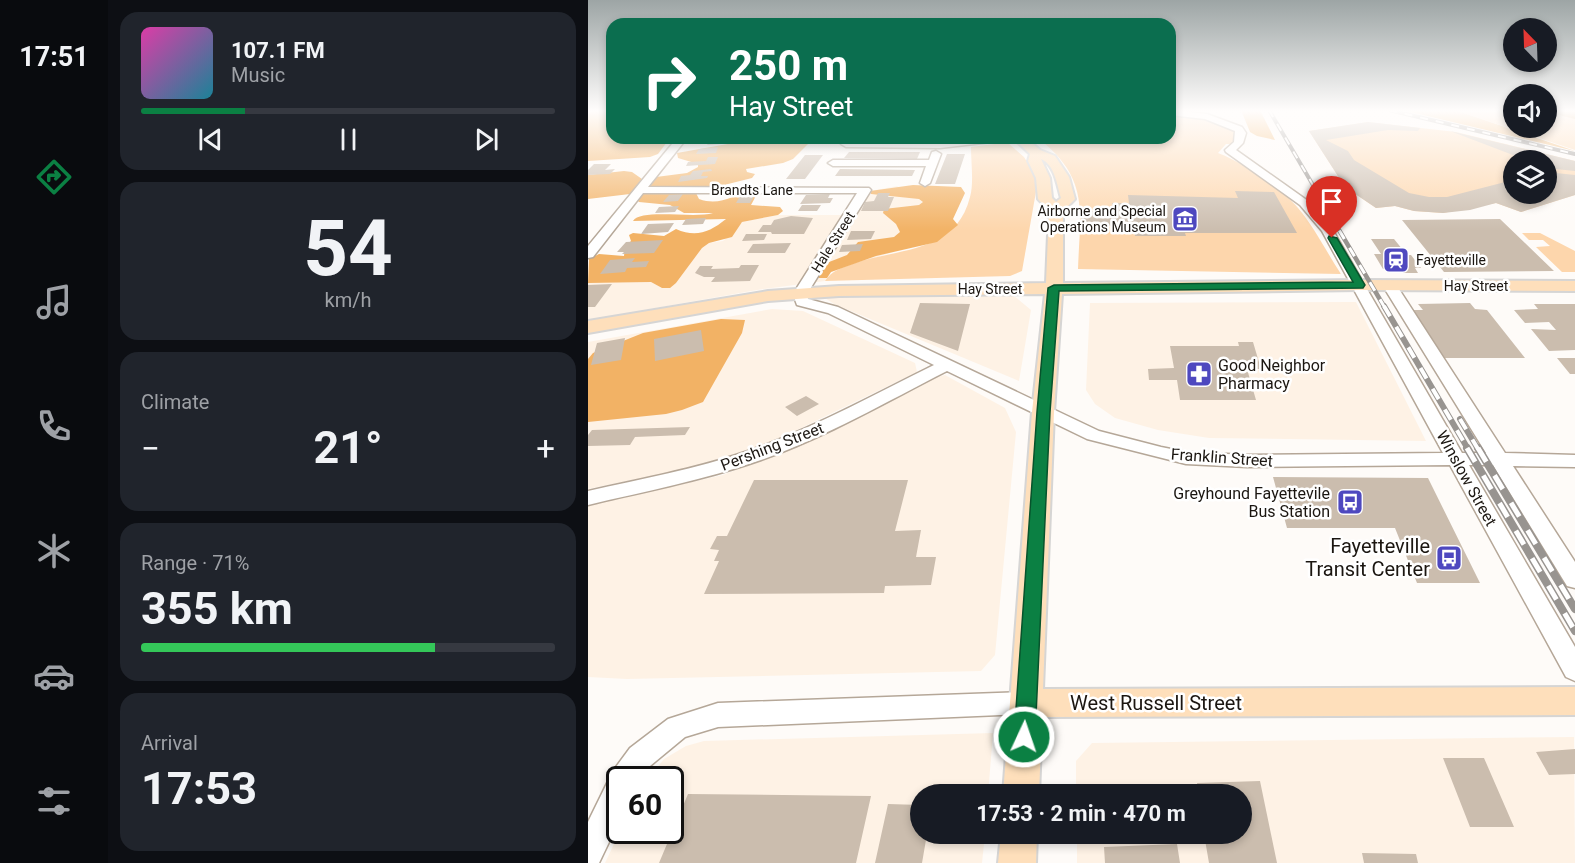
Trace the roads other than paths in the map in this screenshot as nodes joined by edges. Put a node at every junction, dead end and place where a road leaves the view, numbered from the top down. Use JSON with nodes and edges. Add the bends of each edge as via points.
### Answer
{"nodes":[{"id":1,"x":672,"y":150,"type":"edge"},
{"id":2,"x":842,"y":150,"type":"edge"},
{"id":3,"x":938,"y":150,"type":"edge"},
{"id":4,"x":1033,"y":150,"type":"edge"},
{"id":5,"x":1230,"y":150,"type":"edge"},
{"id":6,"x":1036,"y":153,"type":"junction"},
{"id":7,"x":933,"y":164,"type":"junction"},
{"id":8,"x":925,"y":183,"type":"dead end"},
{"id":9,"x":640,"y":190,"type":"junction"},
{"id":10,"x":865,"y":190,"type":"joint"},
{"id":11,"x":1056,"y":210,"type":"junction"},
{"id":12,"x":588,"y":254,"type":"edge"},
{"id":13,"x":1360,"y":285,"type":"junction"},
{"id":14,"x":1390,"y":286,"type":"junction"},
{"id":15,"x":1575,"y":286,"type":"edge"},
{"id":16,"x":1054,"y":288,"type":"junction"},
{"id":17,"x":800,"y":294,"type":"junction"},
{"id":18,"x":588,"y":327,"type":"edge"},
{"id":19,"x":945,"y":365,"type":"junction"},
{"id":20,"x":1043,"y":412,"type":"junction"},
{"id":21,"x":1499,"y":459,"type":"junction"},
{"id":22,"x":1457,"y":460,"type":"junction"},
{"id":23,"x":1575,"y":461,"type":"edge"},
{"id":24,"x":588,"y":498,"type":"edge"},
{"id":25,"x":1575,"y":580,"type":"edge"},
{"id":26,"x":1575,"y":670,"type":"edge"},
{"id":27,"x":1575,"y":701,"type":"edge"},
{"id":28,"x":1026,"y":703,"type":"junction"},
{"id":29,"x":633,"y":766,"type":"edge"},
{"id":30,"x":1022,"y":784,"type":"edge"},
{"id":31,"x":606,"y":816,"type":"edge"},
{"id":32,"x":1018,"y":844,"type":"edge"},
{"id":33,"x":588,"y":854,"type":"edge"},
{"id":34,"x":1017,"y":863,"type":"edge"}],
"edges":[{"from":1,"to":9,"type":"street"},
{"from":2,"to":7,"type":"street","via":[[830,167]]},
{"from":3,"to":7,"type":"street"},
{"from":4,"to":6,"type":"main road"},
{"from":5,"to":13,"type":"street","name":"Winslow Street","via":[[1313,212]]},
{"from":6,"to":11,"type":"main road","via":[[1034,161],[1043,178],[1045,200]]},
{"from":6,"to":11,"type":"main road","via":[[1051,159],[1065,184],[1068,199]]},
{"from":7,"to":8,"type":"street"},
{"from":9,"to":10,"type":"street","name":"Brandts Lane"},
{"from":9,"to":12,"type":"street"},
{"from":10,"to":17,"type":"street","name":"Hale Street"},
{"from":11,"to":16,"type":"main road"},
{"from":13,"to":14,"type":"main road","name":"Hay Street"},
{"from":13,"to":16,"type":"main road","name":"Hay Street"},
{"from":13,"to":22,"type":"street","name":"Winslow Street"},
{"from":14,"to":15,"type":"main road","name":"Hay Street"},
{"from":14,"to":21,"type":"street","name":"Winslow Street"},
{"from":16,"to":17,"type":"main road","name":"Hay Street","via":[[883,289]]},
{"from":16,"to":20,"type":"main road"},
{"from":17,"to":18,"type":"main road","name":"Hay Street","via":[[714,304]]},
{"from":17,"to":19,"type":"street","name":"Franklin Street","via":[[801,302],[832,310]]},
{"from":19,"to":20,"type":"street","name":"Franklin Street"},
{"from":19,"to":24,"type":"street","name":"Pershing Street","via":[[830,423],[757,454]]},
{"from":20,"to":22,"type":"street","name":"Franklin Street","via":[[1093,435],[1186,458]]},
{"from":20,"to":28,"type":"main road"},
{"from":21,"to":22,"type":"street","name":"Franklin Street"},
{"from":21,"to":23,"type":"street","name":"Franklin Street"},
{"from":21,"to":25,"type":"street","name":"Winslow Street"},
{"from":22,"to":26,"type":"street","name":"Winslow Street"},
{"from":27,"to":28,"type":"main road","name":"West Russell Street"},
{"from":28,"to":29,"type":"street","name":"West Russell Street","via":[[718,715],[677,728]]},
{"from":28,"to":30,"type":"main road"},
{"from":31,"to":33,"type":"street"},
{"from":32,"to":34,"type":"main road"}]}
